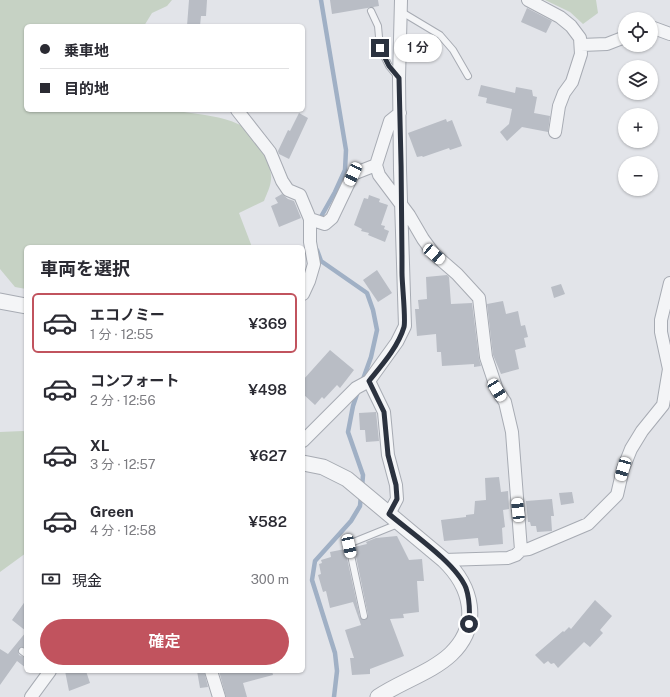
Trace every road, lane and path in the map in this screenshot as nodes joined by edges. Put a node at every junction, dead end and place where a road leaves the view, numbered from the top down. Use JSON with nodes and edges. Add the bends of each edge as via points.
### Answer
{"nodes":[{"id":1,"x":528,"y":0,"type":"edge"},
{"id":2,"x":401,"y":6,"type":"edge"},
{"id":3,"x":371,"y":11,"type":"dead end"},
{"id":4,"x":658,"y":30,"type":"edge"},
{"id":5,"x":670,"y":34,"type":"edge"},
{"id":6,"x":618,"y":40,"type":"edge"},
{"id":7,"x":581,"y":45,"type":"junction"},
{"id":8,"x":468,"y":76,"type":"dead end"},
{"id":9,"x":399,"y":78,"type":"junction"},
{"id":10,"x":239,"y":112,"type":"edge"},
{"id":11,"x":400,"y":113,"type":"junction"},
{"id":12,"x":555,"y":132,"type":"dead end"},
{"id":13,"x":376,"y":165,"type":"junction"},
{"id":14,"x":400,"y":203,"type":"junction"},
{"id":15,"x":310,"y":219,"type":"junction"},
{"id":16,"x":670,"y":283,"type":"edge"},
{"id":17,"x":305,"y":290,"type":"edge"},
{"id":18,"x":0,"y":301,"type":"edge"},
{"id":19,"x":24,"y":306,"type":"edge"},
{"id":20,"x":369,"y":381,"type":"junction"},
{"id":21,"x":305,"y":439,"type":"edge"},
{"id":22,"x":305,"y":463,"type":"edge"},
{"id":23,"x":394,"y":519,"type":"junction"},
{"id":24,"x":521,"y":550,"type":"junction"},
{"id":25,"x":444,"y":560,"type":"junction"},
{"id":26,"x":364,"y":616,"type":"dead end"},
{"id":27,"x":49,"y":673,"type":"edge"},
{"id":28,"x":212,"y":673,"type":"edge"},
{"id":29,"x":31,"y":697,"type":"edge"},
{"id":30,"x":219,"y":697,"type":"edge"},
{"id":31,"x":378,"y":697,"type":"edge"}],
"edges":[{"from":1,"to":7,"type":"street","via":[[560,17],[571,26],[580,38]]},
{"from":2,"to":8,"type":"lane","via":[[440,35],[453,50]]},
{"from":2,"to":9,"type":"street"},
{"from":3,"to":9,"type":"lane","via":[[378,26],[380,48],[389,66]]},
{"from":4,"to":5,"type":"street"},
{"from":6,"to":7,"type":"street","via":[[607,44]]},
{"from":7,"to":12,"type":"street","via":[[572,82],[559,106]]},
{"from":9,"to":11,"type":"street"},
{"from":10,"to":15,"type":"street","via":[[270,152],[288,190],[300,195]]},
{"from":11,"to":13,"type":"street","via":[[390,121]]},
{"from":11,"to":14,"type":"street"},
{"from":13,"to":14,"type":"street","via":[[379,176]]},
{"from":13,"to":15,"type":"street","via":[[353,174],[329,221],[325,224]]},
{"from":14,"to":20,"type":"street","via":[[405,326],[397,342]]},
{"from":14,"to":24,"type":"street","via":[[434,254],[458,274],[479,298],[486,358],[497,390],[505,402],[512,432]]},
{"from":15,"to":17,"type":"street","via":[[310,242],[314,264]]},
{"from":16,"to":24,"type":"street","via":[[661,320],[668,369],[663,405],[631,449],[617,495],[588,524]]},
{"from":18,"to":19,"type":"street"},
{"from":20,"to":21,"type":"street","via":[[356,388]]},
{"from":20,"to":23,"type":"street","via":[[384,412],[388,455],[396,485]]},
{"from":22,"to":23,"type":"street","via":[[323,467],[347,479]]},
{"from":23,"to":25,"type":"street"},
{"from":23,"to":26,"type":"lane","via":[[351,542],[349,546]]},
{"from":24,"to":25,"type":"street","via":[[508,558]]},
{"from":25,"to":31,"type":"street","via":[[461,580],[468,599],[469,624],[462,639],[451,654]]},
{"from":27,"to":29,"type":"street"},
{"from":28,"to":30,"type":"street"}]}
